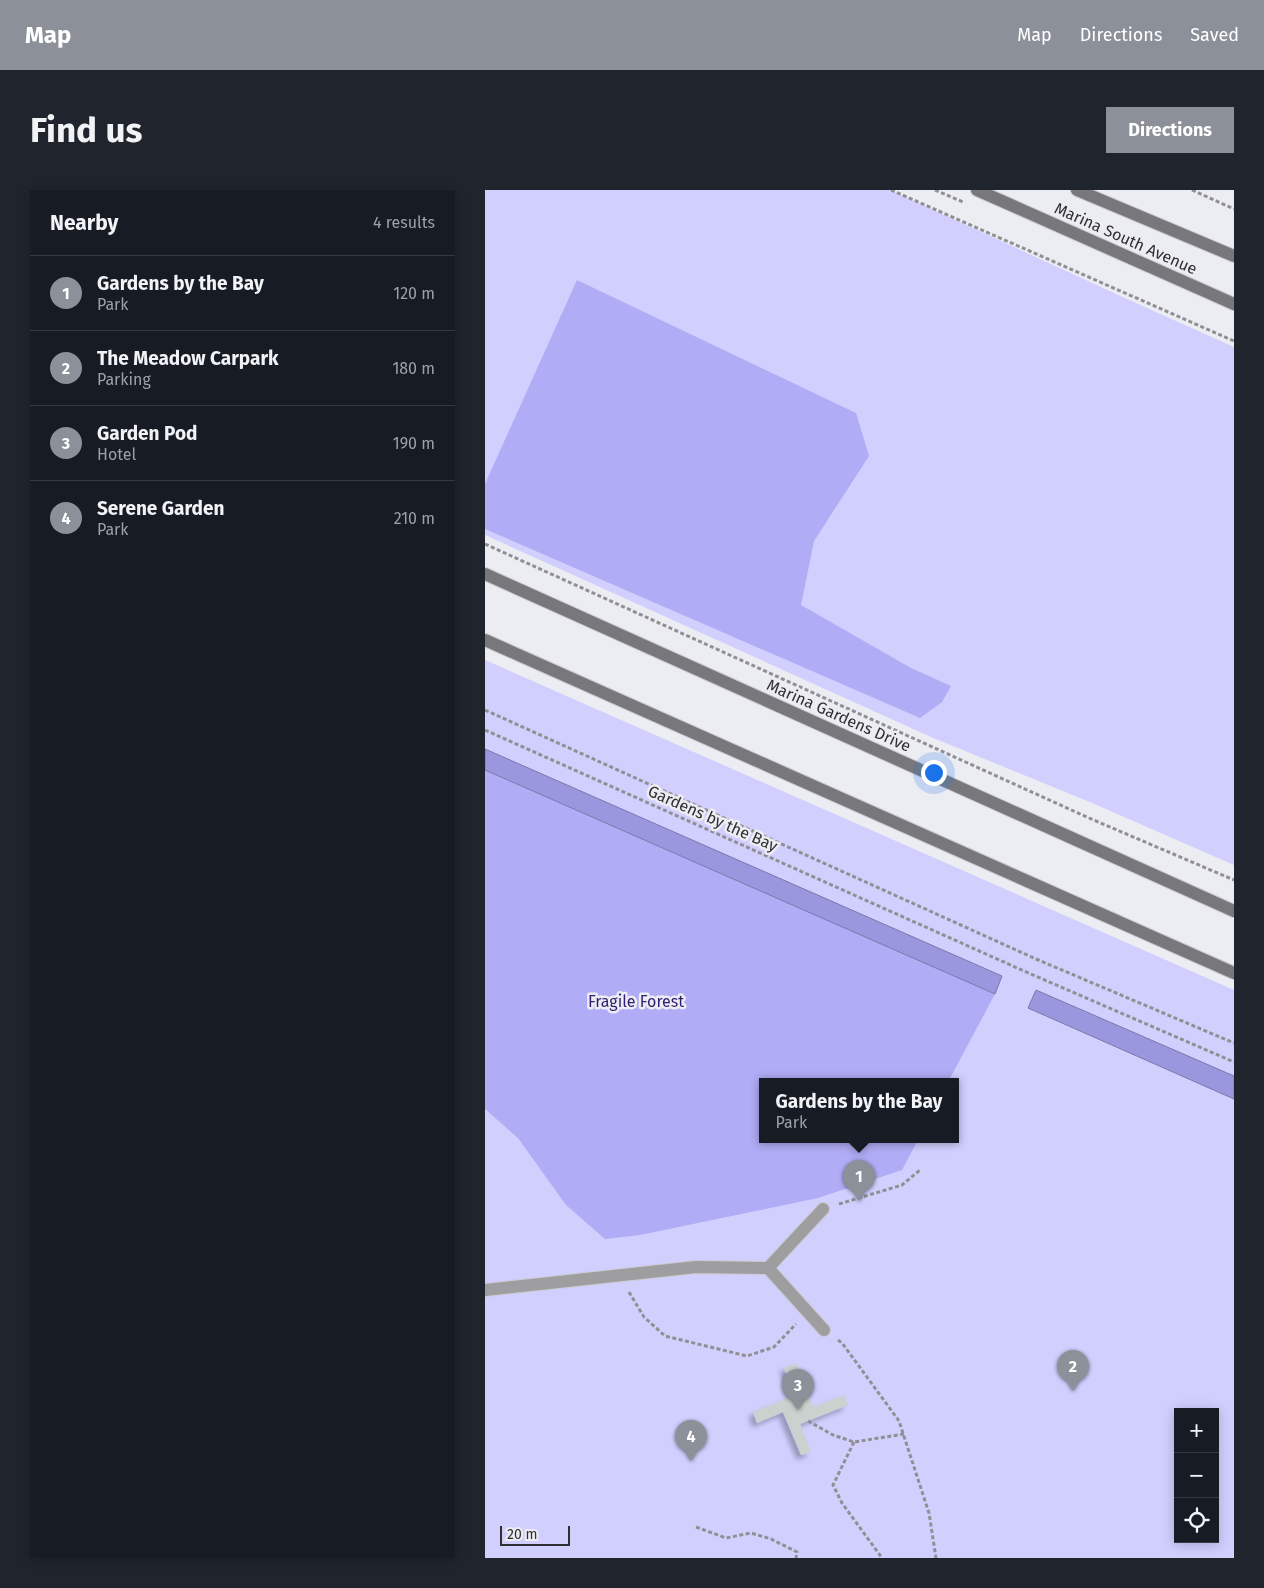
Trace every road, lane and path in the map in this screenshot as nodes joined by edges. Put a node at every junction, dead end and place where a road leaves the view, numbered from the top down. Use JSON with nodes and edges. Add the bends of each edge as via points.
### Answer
{"nodes":[{"id":1,"x":891,"y":190,"type":"edge"},
{"id":2,"x":977,"y":190,"type":"edge"},
{"id":3,"x":1077,"y":190,"type":"edge"},
{"id":4,"x":1192,"y":190,"type":"edge"},
{"id":5,"x":1234,"y":209,"type":"edge"},
{"id":6,"x":1234,"y":256,"type":"edge"},
{"id":7,"x":1234,"y":304,"type":"edge"},
{"id":8,"x":1234,"y":341,"type":"edge"},
{"id":9,"x":485,"y":544,"type":"edge"},
{"id":10,"x":485,"y":574,"type":"edge"},
{"id":11,"x":485,"y":640,"type":"edge"},
{"id":12,"x":485,"y":710,"type":"edge"},
{"id":13,"x":485,"y":730,"type":"edge"},
{"id":14,"x":1234,"y":880,"type":"edge"},
{"id":15,"x":1234,"y":911,"type":"edge"},
{"id":16,"x":1234,"y":973,"type":"edge"},
{"id":17,"x":1234,"y":1043,"type":"edge"},
{"id":18,"x":1234,"y":1062,"type":"edge"},
{"id":19,"x":919,"y":1170,"type":"dead end"},
{"id":20,"x":823,"y":1209,"type":"joint"},
{"id":21,"x":768,"y":1268,"type":"junction"},
{"id":22,"x":618,"y":1275,"type":"junction"},
{"id":23,"x":485,"y":1290,"type":"edge"},
{"id":24,"x":806,"y":1309,"type":"junction"},
{"id":25,"x":825,"y":1330,"type":"joint"},
{"id":26,"x":808,"y":1421,"type":"dead end"},
{"id":27,"x":904,"y":1434,"type":"junction"},
{"id":28,"x":854,"y":1442,"type":"junction"},
{"id":29,"x":696,"y":1527,"type":"dead end"},
{"id":30,"x":796,"y":1558,"type":"edge"},
{"id":31,"x":882,"y":1558,"type":"edge"},
{"id":32,"x":936,"y":1558,"type":"edge"}],
"edges":[{"from":1,"to":8,"type":"path"},
{"from":2,"to":7,"type":"main road","name":"Marina South Avenue"},
{"from":3,"to":6,"type":"main road","name":"Marina South Avenue"},
{"from":4,"to":5,"type":"path"},
{"from":9,"to":14,"type":"path","via":[[1089,818]]},
{"from":10,"to":15,"type":"main road","name":"Marina Gardens Drive"},
{"from":11,"to":16,"type":"main road"},
{"from":12,"to":17,"type":"path","via":[[1036,959]]},
{"from":13,"to":18,"type":"path","name":"Gardens by the Bay"},
{"from":19,"to":20,"type":"path","via":[[902,1185]]},
{"from":20,"to":21,"type":"street"},
{"from":21,"to":22,"type":"street","via":[[696,1267]]},
{"from":21,"to":24,"type":"street"},
{"from":22,"to":23,"type":"street"},
{"from":22,"to":24,"type":"path","via":[[644,1316],[665,1336],[747,1356],[774,1347]]},
{"from":24,"to":25,"type":"street"},
{"from":25,"to":27,"type":"path","via":[[842,1343],[899,1421]]},
{"from":26,"to":28,"type":"path","via":[[833,1436]]},
{"from":27,"to":28,"type":"path"},
{"from":27,"to":32,"type":"path","via":[[929,1513]]},
{"from":28,"to":31,"type":"path","via":[[833,1485],[842,1503]]},
{"from":29,"to":30,"type":"path","via":[[726,1538],[751,1533],[771,1539],[797,1552]]}]}
